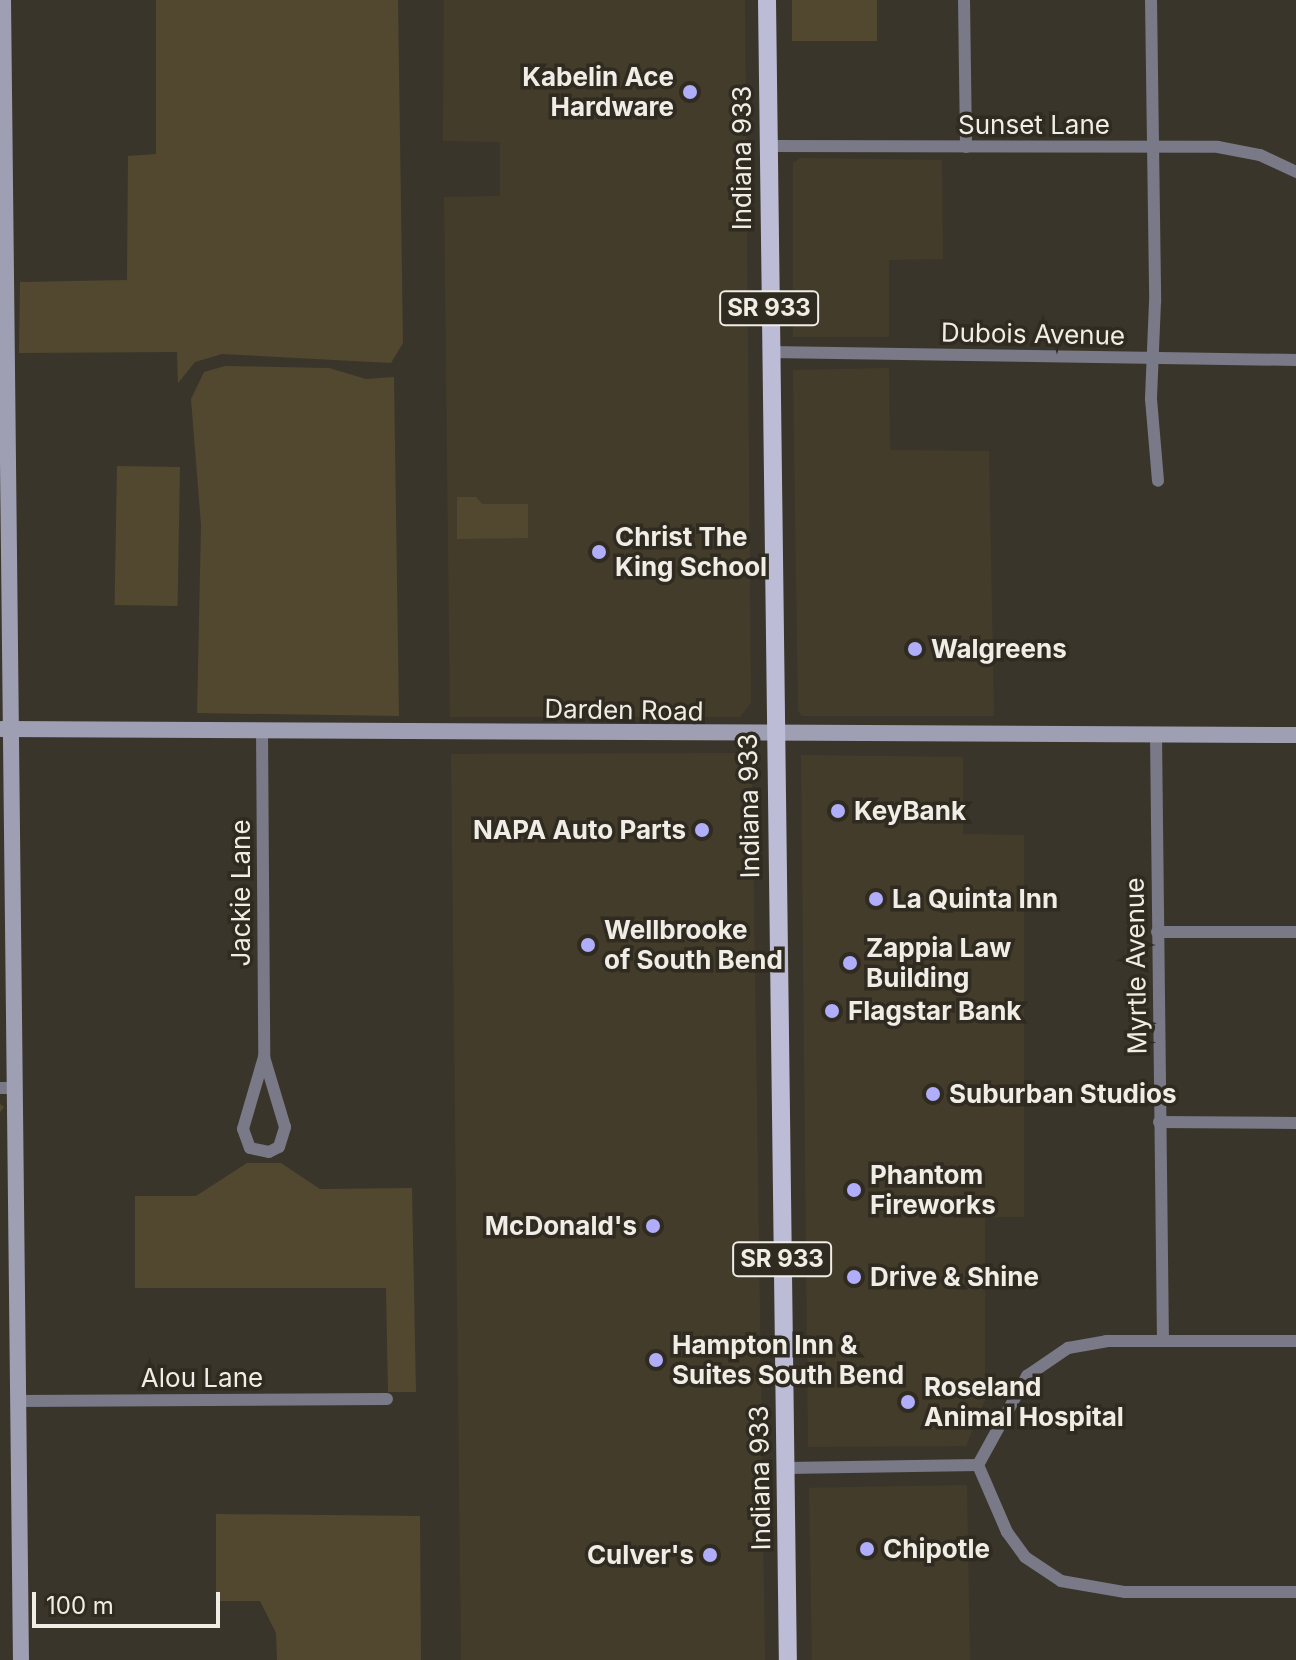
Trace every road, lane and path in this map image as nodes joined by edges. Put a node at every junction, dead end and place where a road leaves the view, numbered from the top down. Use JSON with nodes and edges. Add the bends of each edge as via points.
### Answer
{"nodes":[{"id":1,"x":3,"y":0,"type":"edge"},
{"id":2,"x":767,"y":0,"type":"edge"},
{"id":3,"x":964,"y":0,"type":"edge"},
{"id":4,"x":1151,"y":0,"type":"edge"},
{"id":5,"x":768,"y":146,"type":"junction"},
{"id":6,"x":966,"y":147,"type":"junction"},
{"id":7,"x":1153,"y":147,"type":"junction"},
{"id":8,"x":1296,"y":172,"type":"edge"},
{"id":9,"x":769,"y":352,"type":"junction"},
{"id":10,"x":1151,"y":358,"type":"junction"},
{"id":11,"x":1296,"y":360,"type":"edge"},
{"id":12,"x":1158,"y":481,"type":"dead end"},
{"id":13,"x":6,"y":729,"type":"edge"},
{"id":14,"x":262,"y":730,"type":"junction"},
{"id":15,"x":774,"y":735,"type":"junction"},
{"id":16,"x":1156,"y":735,"type":"junction"},
{"id":17,"x":1296,"y":735,"type":"edge"},
{"id":18,"x":1157,"y":932,"type":"junction"},
{"id":19,"x":1296,"y":932,"type":"edge"},
{"id":20,"x":264,"y":1057,"type":"junction"},
{"id":21,"x":7,"y":1088,"type":"edge"},
{"id":22,"x":1159,"y":1122,"type":"junction"},
{"id":23,"x":1296,"y":1123,"type":"edge"},
{"id":24,"x":1163,"y":1341,"type":"junction"},
{"id":25,"x":1296,"y":1341,"type":"edge"},
{"id":26,"x":387,"y":1399,"type":"dead end"},
{"id":27,"x":18,"y":1401,"type":"junction"},
{"id":28,"x":978,"y":1465,"type":"junction"},
{"id":29,"x":786,"y":1468,"type":"junction"},
{"id":30,"x":1296,"y":1592,"type":"edge"},
{"id":31,"x":21,"y":1660,"type":"edge"},
{"id":32,"x":788,"y":1660,"type":"edge"}],
"edges":[{"from":1,"to":13,"type":"street"},
{"from":2,"to":5,"type":"main road","name":"Indiana 933","number":"SR 933"},
{"from":3,"to":6,"type":"street"},
{"from":4,"to":7,"type":"street"},
{"from":5,"to":6,"type":"street","name":"Sunset Lane"},
{"from":5,"to":9,"type":"main road","name":"Indiana 933","number":"SR 933"},
{"from":6,"to":7,"type":"street","name":"Sunset Lane"},
{"from":7,"to":8,"type":"street","name":"Sunset Lane","via":[[1241,150]]},
{"from":7,"to":10,"type":"street"},
{"from":9,"to":10,"type":"street","name":"Dubois Avenue"},
{"from":9,"to":15,"type":"main road","name":"Indiana 933","number":"SR 933"},
{"from":10,"to":11,"type":"street","name":"Dubois Avenue"},
{"from":10,"to":12,"type":"street"},
{"from":13,"to":14,"type":"street","name":"Darden Road"},
{"from":13,"to":21,"type":"street"},
{"from":14,"to":15,"type":"street","name":"Darden Road"},
{"from":14,"to":20,"type":"street","name":"Jackie Lane"},
{"from":15,"to":16,"type":"street","name":"Darden Road"},
{"from":15,"to":29,"type":"main road","name":"Indiana 933","number":"SR 933"},
{"from":16,"to":17,"type":"street","name":"Darden Road"},
{"from":16,"to":18,"type":"street","name":"Myrtle Avenue"},
{"from":18,"to":19,"type":"street"},
{"from":18,"to":22,"type":"street","name":"Myrtle Avenue"},
{"from":20,"to":20,"type":"street","name":"Jackie Lane","via":[[243,1129],[250,1148],[269,1152],[279,1147],[285,1127]]},
{"from":21,"to":27,"type":"street"},
{"from":22,"to":23,"type":"street"},
{"from":22,"to":24,"type":"street","name":"Myrtle Avenue"},
{"from":24,"to":25,"type":"street"},
{"from":24,"to":28,"type":"street","via":[[1081,1344],[1054,1355],[1027,1376]]},
{"from":26,"to":27,"type":"street","name":"Alou Lane"},
{"from":27,"to":31,"type":"street"},
{"from":28,"to":29,"type":"street"},
{"from":28,"to":30,"type":"street","via":[[1007,1532],[1025,1557],[1061,1581],[1099,1591]]},
{"from":29,"to":32,"type":"main road","name":"Indiana 933","number":"SR 933"}]}
